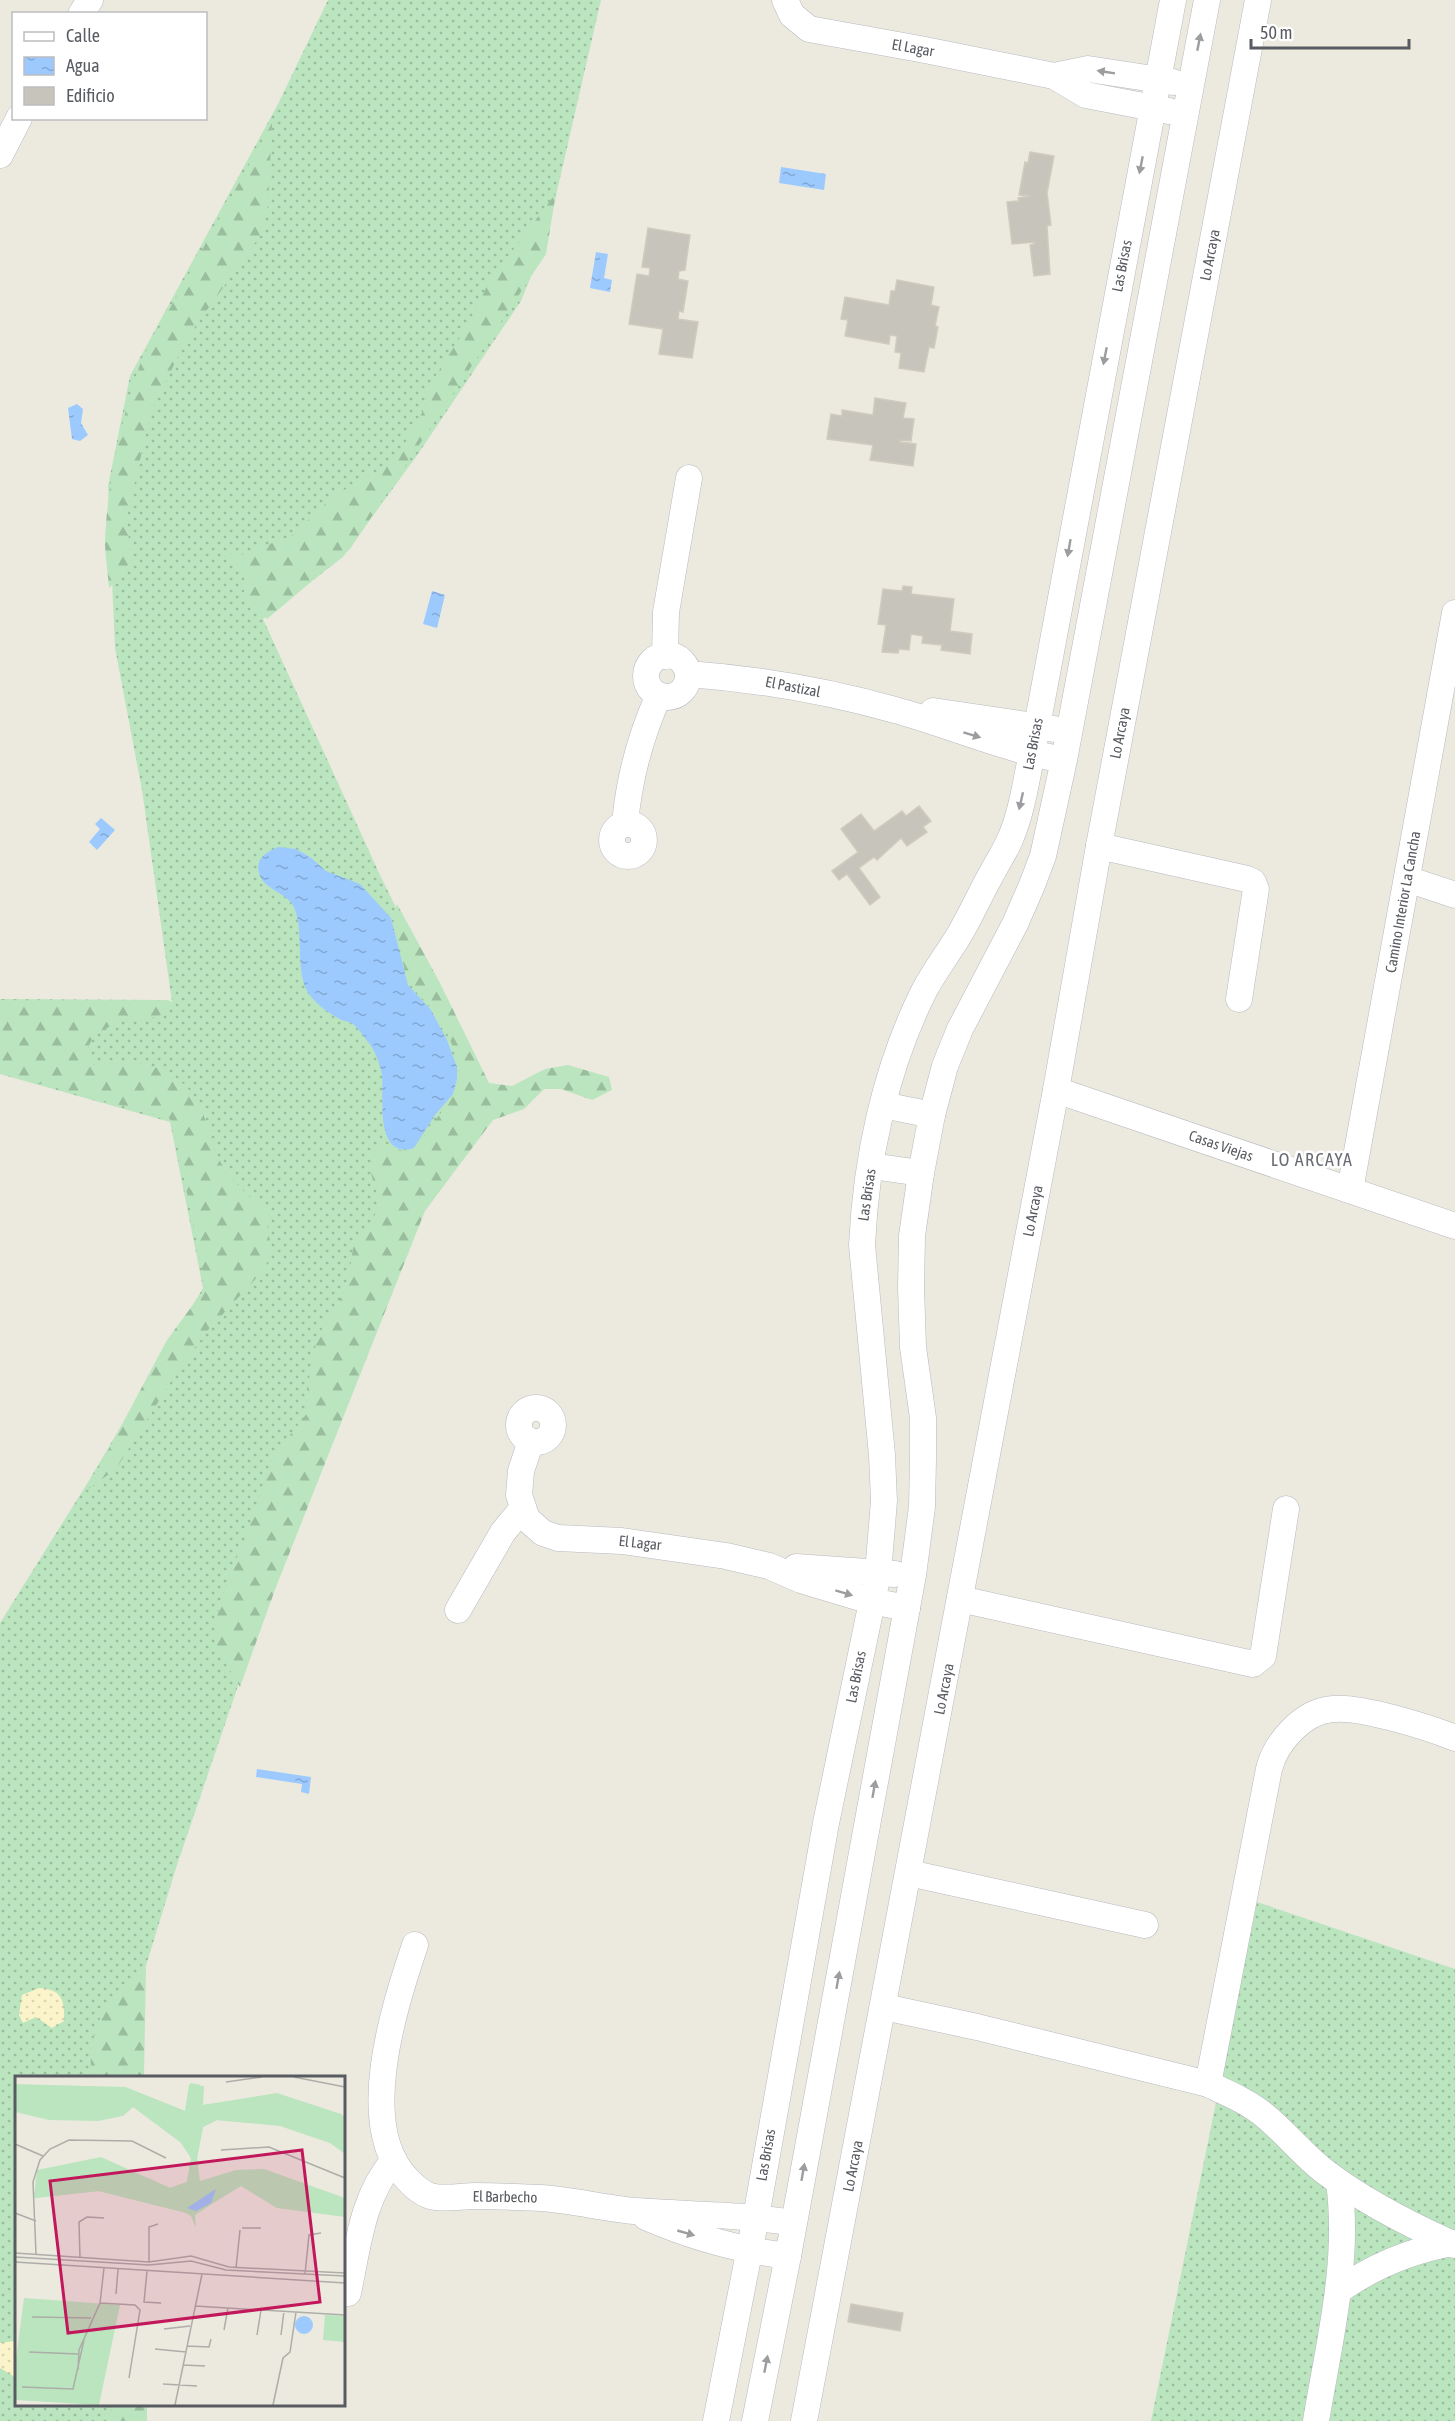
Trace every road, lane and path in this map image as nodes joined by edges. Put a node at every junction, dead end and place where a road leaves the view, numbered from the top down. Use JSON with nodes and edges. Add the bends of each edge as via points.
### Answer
{"nodes":[{"id":1,"x":785,"y":0,"type":"edge"},
{"id":2,"x":1173,"y":0,"type":"edge"},
{"id":3,"x":1207,"y":0,"type":"edge"},
{"id":4,"x":1258,"y":0,"type":"edge"},
{"id":5,"x":1054,"y":76,"type":"junction"},
{"id":6,"x":1157,"y":80,"type":"junction"},
{"id":7,"x":1191,"y":85,"type":"junction"},
{"id":8,"x":1152,"y":107,"type":"junction"},
{"id":9,"x":1185,"y":114,"type":"junction"},
{"id":10,"x":18,"y":120,"type":"edge"},
{"id":11,"x":0,"y":155,"type":"edge"},
{"id":12,"x":689,"y":478,"type":"dead end"},
{"id":13,"x":1455,"y":613,"type":"edge"},
{"id":14,"x":665,"y":656,"type":"junction"},
{"id":15,"x":688,"y":674,"type":"junction"},
{"id":16,"x":659,"y":695,"type":"junction"},
{"id":17,"x":897,"y":710,"type":"junction"},
{"id":18,"x":1037,"y":725,"type":"junction"},
{"id":19,"x":1068,"y":733,"type":"junction"},
{"id":20,"x":1032,"y":753,"type":"junction"},
{"id":21,"x":1064,"y":760,"type":"junction"},
{"id":22,"x":625,"y":824,"type":"dead end"},
{"id":23,"x":1099,"y":846,"type":"junction"},
{"id":24,"x":1407,"y":879,"type":"junction"},
{"id":25,"x":1455,"y":895,"type":"edge"},
{"id":26,"x":1239,"y":999,"type":"dead end"},
{"id":27,"x":1056,"y":1090,"type":"junction"},
{"id":28,"x":883,"y":1105,"type":"junction"},
{"id":29,"x":932,"y":1115,"type":"junction"},
{"id":30,"x":871,"y":1166,"type":"junction"},
{"id":31,"x":921,"y":1173,"type":"junction"},
{"id":32,"x":1350,"y":1190,"type":"junction"},
{"id":33,"x":1455,"y":1226,"type":"edge"},
{"id":34,"x":531,"y":1441,"type":"dead end"},
{"id":35,"x":523,"y":1508,"type":"junction"},
{"id":36,"x":1286,"y":1509,"type":"dead end"},
{"id":37,"x":769,"y":1566,"type":"junction"},
{"id":38,"x":878,"y":1573,"type":"junction"},
{"id":39,"x":913,"y":1575,"type":"junction"},
{"id":40,"x":960,"y":1599,"type":"junction"},
{"id":41,"x":871,"y":1601,"type":"junction"},
{"id":42,"x":907,"y":1608,"type":"junction"},
{"id":43,"x":458,"y":1610,"type":"dead end"},
{"id":44,"x":1455,"y":1737,"type":"edge"},
{"id":45,"x":909,"y":1873,"type":"junction"},
{"id":46,"x":1145,"y":1925,"type":"dead end"},
{"id":47,"x":415,"y":1945,"type":"dead end"},
{"id":48,"x":884,"y":2007,"type":"junction"},
{"id":49,"x":1208,"y":2084,"type":"junction"},
{"id":50,"x":394,"y":2160,"type":"junction"},
{"id":51,"x":1339,"y":2182,"type":"junction"},
{"id":52,"x":632,"y":2211,"type":"junction"},
{"id":53,"x":756,"y":2217,"type":"junction"},
{"id":54,"x":794,"y":2223,"type":"junction"},
{"id":55,"x":1453,"y":2244,"type":"edge"},
{"id":56,"x":749,"y":2251,"type":"junction"},
{"id":57,"x":788,"y":2256,"type":"junction"},
{"id":58,"x":1338,"y":2291,"type":"junction"},
{"id":59,"x":348,"y":2293,"type":"dead end"},
{"id":60,"x":716,"y":2421,"type":"edge"},
{"id":61,"x":755,"y":2421,"type":"edge"},
{"id":62,"x":804,"y":2421,"type":"edge"},
{"id":63,"x":1316,"y":2421,"type":"edge"}],
"edges":[{"from":1,"to":5,"type":"street","name":"El Lagar","via":[[792,15],[809,29]]},
{"from":2,"to":6,"type":"street","name":"Las Brisas"},
{"from":7,"to":3,"type":"street","one_way":true},
{"from":4,"to":23,"type":"street","name":"Lo Arcaya"},
{"from":6,"to":5,"type":"street","one_way":true,"via":[[1088,69]]},
{"from":5,"to":8,"type":"street","via":[[1086,95]]},
{"from":6,"to":7,"type":"street"},
{"from":6,"to":8,"type":"street","name":"Las Brisas"},
{"from":7,"to":9,"type":"street"},
{"from":8,"to":9,"type":"street"},
{"from":8,"to":18,"type":"street","name":"Las Brisas","one_way":true},
{"from":9,"to":19,"type":"street"},
{"from":10,"to":11,"type":"street"},
{"from":12,"to":14,"type":"street","via":[[666,612]]},
{"from":13,"to":24,"type":"street","name":"Camino Interior La Cancha"},
{"from":14,"to":15,"type":"street","via":[[682,662]]},
{"from":14,"to":16,"type":"street","via":[[653,662],[647,673],[649,686]]},
{"from":15,"to":16,"type":"street","via":[[682,691],[671,697]]},
{"from":15,"to":17,"type":"street","name":"El Pastizal","via":[[745,678]]},
{"from":16,"to":22,"type":"street","via":[[642,735]]},
{"from":17,"to":18,"type":"street","via":[[940,711]]},
{"from":17,"to":20,"type":"street","one_way":true},
{"from":18,"to":19,"type":"street"},
{"from":18,"to":20,"type":"street","name":"Las Brisas"},
{"from":19,"to":21,"type":"street"},
{"from":20,"to":21,"type":"street"},
{"from":20,"to":28,"type":"street","name":"Las Brisas","one_way":true,"via":[[1011,838],[925,990],[897,1055]]},
{"from":21,"to":29,"type":"street","via":[[1043,856],[1015,924],[960,1029]]},
{"from":23,"to":26,"type":"street","via":[[1253,882],[1256,889]]},
{"from":23,"to":27,"type":"street","name":"Lo Arcaya"},
{"from":24,"to":25,"type":"street"},
{"from":24,"to":32,"type":"street","name":"Camino Interior La Cancha"},
{"from":27,"to":32,"type":"street","name":"Casas Viejas"},
{"from":27,"to":40,"type":"street","name":"Lo Arcaya"},
{"from":28,"to":29,"type":"street"},
{"from":28,"to":30,"type":"street","name":"Las Brisas"},
{"from":29,"to":31,"type":"street"},
{"from":30,"to":31,"type":"street"},
{"from":30,"to":38,"type":"street","name":"Las Brisas","via":[[862,1245],[882,1455],[884,1501]]},
{"from":31,"to":39,"type":"street","via":[[912,1236],[913,1347],[923,1418],[921,1507]]},
{"from":32,"to":33,"type":"street","name":"Casas Viejas"},
{"from":34,"to":35,"type":"street","via":[[519,1483]]},
{"from":35,"to":37,"type":"street","name":"El Lagar","via":[[534,1527],[558,1538],[668,1546]]},
{"from":35,"to":43,"type":"street","via":[[503,1532]]},
{"from":36,"to":40,"type":"street","via":[[1263,1656],[1253,1664]]},
{"from":37,"to":38,"type":"street"},
{"from":37,"to":41,"type":"street","one_way":true},
{"from":38,"to":39,"type":"street"},
{"from":38,"to":41,"type":"street","name":"Las Brisas"},
{"from":39,"to":42,"type":"street"},
{"from":40,"to":45,"type":"street","name":"Lo Arcaya"},
{"from":41,"to":42,"type":"street"},
{"from":41,"to":53,"type":"street","name":"Las Brisas","via":[[826,1822]]},
{"from":54,"to":42,"type":"street","one_way":true},
{"from":44,"to":49,"type":"street","via":[[1386,1717],[1332,1708],[1302,1722],[1276,1750],[1269,1769]]},
{"from":45,"to":46,"type":"street"},
{"from":45,"to":48,"type":"street","name":"Lo Arcaya"},
{"from":47,"to":50,"type":"street","name":"El Barbecho","via":[[394,2015],[380,2106],[384,2138]]},
{"from":48,"to":49,"type":"street"},
{"from":48,"to":62,"type":"street","name":"Lo Arcaya"},
{"from":49,"to":51,"type":"street","via":[[1262,2113]]},
{"from":50,"to":52,"type":"street","name":"El Barbecho","via":[[401,2174],[430,2196],[547,2198]]},
{"from":50,"to":59,"type":"street","via":[[380,2176],[368,2202]]},
{"from":51,"to":55,"type":"street"},
{"from":51,"to":58,"type":"street","via":[[1343,2225]]},
{"from":52,"to":53,"type":"street","name":"El Barbecho"},
{"from":52,"to":56,"type":"street","name":"El Barbecho","one_way":true,"via":[[675,2230]]},
{"from":53,"to":54,"type":"street","name":"El Barbecho"},
{"from":53,"to":56,"type":"street","name":"Las Brisas"},
{"from":54,"to":57,"type":"street"},
{"from":55,"to":58,"type":"street","via":[[1391,2260]]},
{"from":56,"to":57,"type":"street","name":"El Barbecho"},
{"from":56,"to":60,"type":"street","name":"Las Brisas"},
{"from":61,"to":57,"type":"street","one_way":true},
{"from":58,"to":63,"type":"street"}]}
